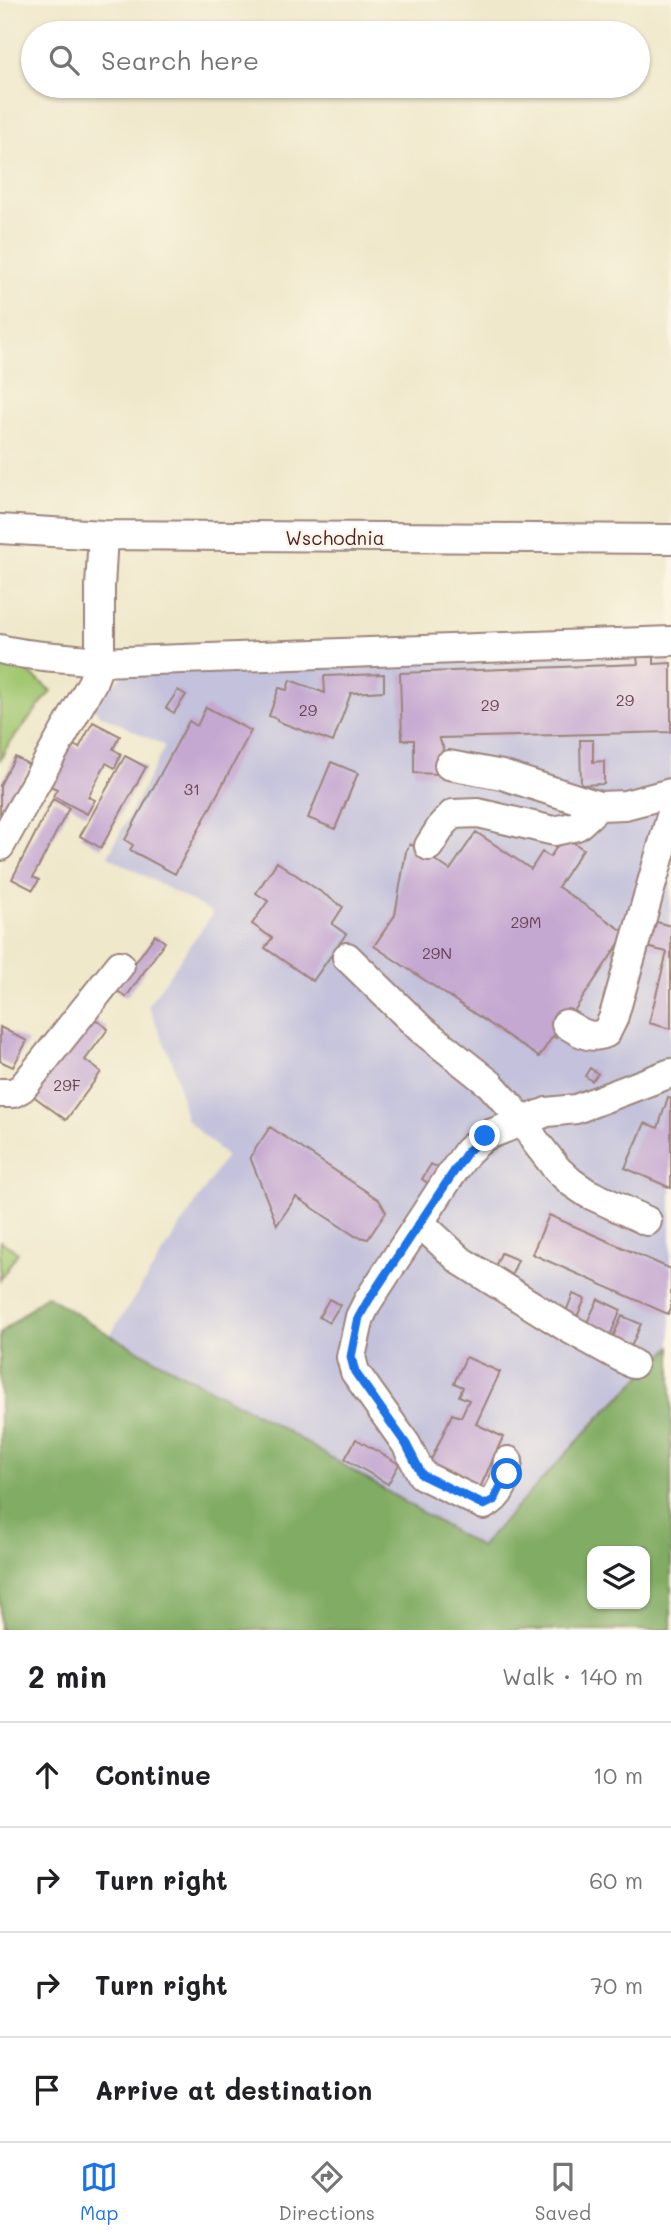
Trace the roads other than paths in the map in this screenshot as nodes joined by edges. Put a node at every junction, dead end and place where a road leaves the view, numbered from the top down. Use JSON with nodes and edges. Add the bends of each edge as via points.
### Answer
{"nodes":[{"id":1,"x":0,"y":529,"type":"edge"},
{"id":2,"x":103,"y":536,"type":"junction"},
{"id":3,"x":671,"y":539,"type":"edge"},
{"id":4,"x":671,"y":641,"type":"edge"},
{"id":5,"x":0,"y":649,"type":"edge"},
{"id":6,"x":100,"y":662,"type":"junction"},
{"id":7,"x":449,"y":765,"type":"dead end"},
{"id":8,"x":671,"y":793,"type":"edge"},
{"id":9,"x":599,"y":806,"type":"junction"},
{"id":10,"x":671,"y":816,"type":"edge"},
{"id":11,"x":0,"y":846,"type":"edge"},
{"id":12,"x":429,"y":846,"type":"dead end"},
{"id":13,"x":347,"y":957,"type":"dead end"},
{"id":14,"x":120,"y":965,"type":"dead end"},
{"id":15,"x":566,"y":1024,"type":"dead end"},
{"id":16,"x":671,"y":1073,"type":"edge"},
{"id":17,"x":0,"y":1093,"type":"edge"},
{"id":18,"x":524,"y":1122,"type":"junction"},
{"id":19,"x":647,"y":1221,"type":"dead end"},
{"id":20,"x":420,"y":1223,"type":"junction"},
{"id":21,"x":633,"y":1364,"type":"dead end"},
{"id":22,"x":508,"y":1461,"type":"dead end"}],
"edges":[{"from":1,"to":2,"type":"street","name":"Wschodnia"},
{"from":2,"to":3,"type":"street","name":"Wschodnia"},
{"from":2,"to":6,"type":"street"},
{"from":4,"to":6,"type":"street"},
{"from":5,"to":6,"type":"street"},
{"from":6,"to":11,"type":"street"},
{"from":7,"to":9,"type":"street","via":[[502,775]]},
{"from":8,"to":9,"type":"street"},
{"from":9,"to":12,"type":"street","via":[[577,826],[554,831],[478,813],[453,814]]},
{"from":10,"to":15,"type":"street","via":[[606,1033],[587,1036]]},
{"from":13,"to":18,"type":"street","via":[[421,1029],[490,1084]]},
{"from":14,"to":17,"type":"street","via":[[22,1088]]},
{"from":16,"to":18,"type":"street","via":[[576,1109],[547,1112]]},
{"from":18,"to":19,"type":"street","via":[[571,1182]]},
{"from":18,"to":20,"type":"street","via":[[485,1136],[468,1151]]},
{"from":20,"to":21,"type":"street","via":[[461,1261]]},
{"from":20,"to":22,"type":"street","via":[[359,1317],[351,1357],[355,1372],[399,1433],[422,1475],[484,1505],[494,1500],[501,1488]]}]}
